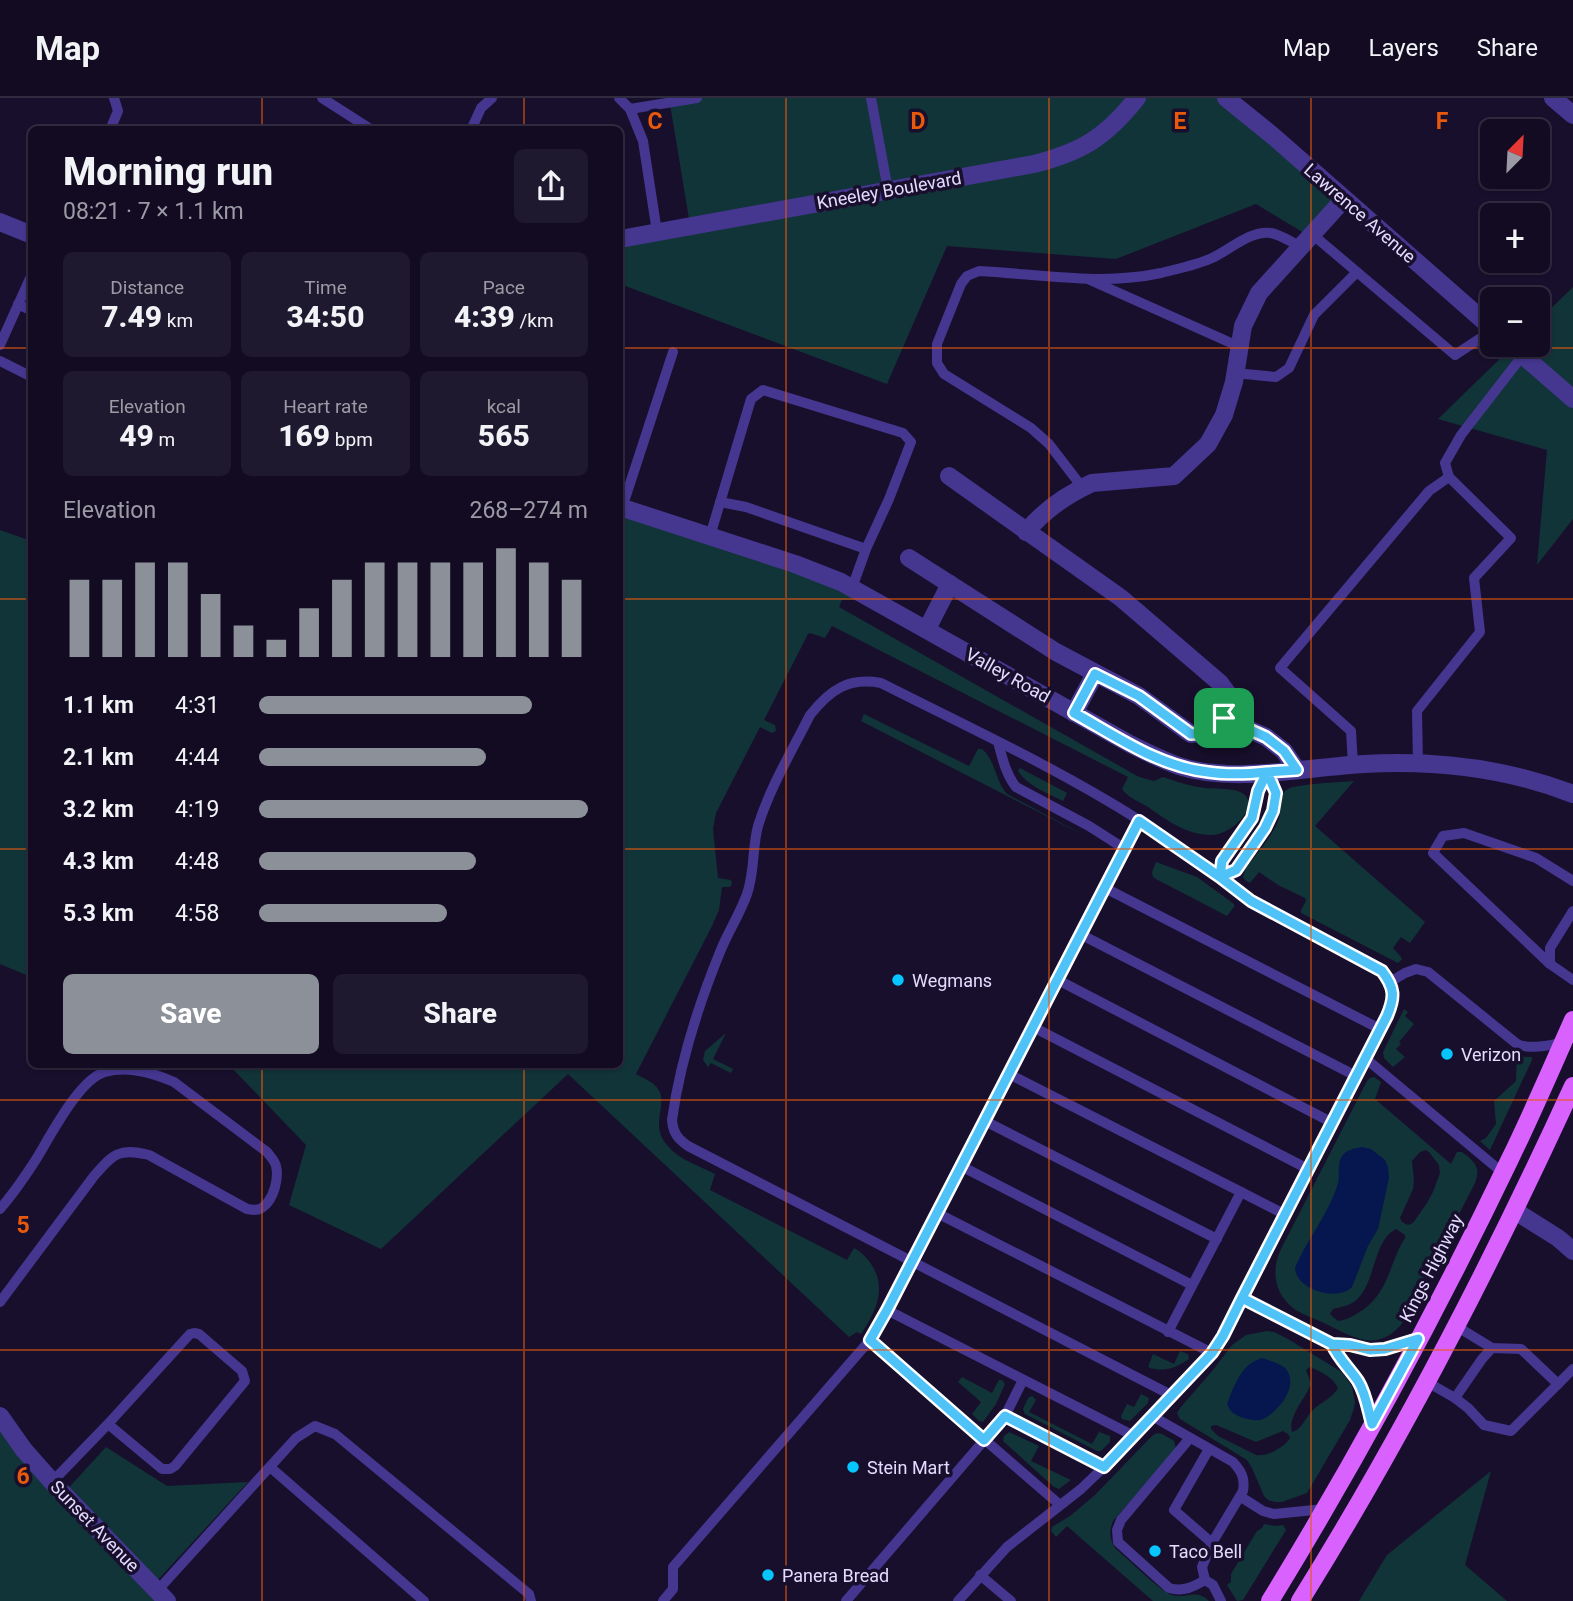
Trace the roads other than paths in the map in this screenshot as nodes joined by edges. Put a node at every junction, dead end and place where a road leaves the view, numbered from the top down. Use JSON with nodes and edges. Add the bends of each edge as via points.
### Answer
{"nodes":[{"id":1,"x":114,"y":98,"type":"edge"},
{"id":2,"x":322,"y":98,"type":"edge"},
{"id":3,"x":492,"y":98,"type":"edge"},
{"id":4,"x":620,"y":98,"type":"edge"},
{"id":5,"x":692,"y":98,"type":"edge"},
{"id":6,"x":872,"y":98,"type":"edge"},
{"id":7,"x":1137,"y":98,"type":"edge"},
{"id":8,"x":1226,"y":98,"type":"edge"},
{"id":9,"x":1553,"y":98,"type":"edge"},
{"id":10,"x":629,"y":109,"type":"junction"},
{"id":11,"x":1573,"y":116,"type":"edge"},
{"id":12,"x":112,"y":126,"type":"edge"},
{"id":13,"x":366,"y":126,"type":"edge"},
{"id":14,"x":473,"y":126,"type":"edge"},
{"id":15,"x":888,"y":190,"type":"junction"},
{"id":16,"x":1344,"y":199,"type":"junction"},
{"id":17,"x":0,"y":222,"type":"edge"},
{"id":18,"x":657,"y":232,"type":"junction"},
{"id":19,"x":28,"y":233,"type":"edge"},
{"id":20,"x":623,"y":238,"type":"edge"},
{"id":21,"x":1306,"y":240,"type":"junction"},
{"id":22,"x":1357,"y":272,"type":"junction"},
{"id":23,"x":1086,"y":279,"type":"junction"},
{"id":24,"x":28,"y":283,"type":"edge"},
{"id":25,"x":18,"y":304,"type":"junction"},
{"id":26,"x":28,"y":309,"type":"edge"},
{"id":27,"x":1480,"y":318,"type":"edge"},
{"id":28,"x":1480,"y":338,"type":"edge"},
{"id":29,"x":0,"y":345,"type":"edge"},
{"id":30,"x":1240,"y":347,"type":"junction"},
{"id":31,"x":673,"y":352,"type":"dead end"},
{"id":32,"x":1512,"y":357,"type":"edge"},
{"id":33,"x":1525,"y":357,"type":"edge"},
{"id":34,"x":0,"y":361,"type":"edge"},
{"id":35,"x":1236,"y":373,"type":"junction"},
{"id":36,"x":28,"y":375,"type":"edge"},
{"id":37,"x":1573,"y":399,"type":"edge"},
{"id":38,"x":949,"y":476,"type":"dead end"},
{"id":39,"x":1448,"y":477,"type":"junction"},
{"id":40,"x":1082,"y":487,"type":"junction"},
{"id":41,"x":623,"y":501,"type":"edge"},
{"id":42,"x":720,"y":502,"type":"junction"},
{"id":43,"x":623,"y":508,"type":"edge"},
{"id":44,"x":1026,"y":533,"type":"junction"},
{"id":45,"x":710,"y":536,"type":"junction"},
{"id":46,"x":866,"y":549,"type":"junction"},
{"id":47,"x":909,"y":558,"type":"dead end"},
{"id":48,"x":950,"y":584,"type":"junction"},
{"id":49,"x":852,"y":588,"type":"junction"},
{"id":50,"x":927,"y":629,"type":"junction"},
{"id":51,"x":1095,"y":674,"type":"junction"},
{"id":52,"x":1074,"y":713,"type":"junction"},
{"id":53,"x":1224,"y":718,"type":"junction"},
{"id":54,"x":998,"y":742,"type":"junction"},
{"id":55,"x":1418,"y":763,"type":"junction"},
{"id":56,"x":1353,"y":765,"type":"junction"},
{"id":57,"x":1297,"y":770,"type":"junction"},
{"id":58,"x":1267,"y":772,"type":"junction"},
{"id":59,"x":1573,"y":794,"type":"edge"},
{"id":60,"x":1139,"y":821,"type":"junction"},
{"id":61,"x":1125,"y":849,"type":"junction"},
{"id":62,"x":1220,"y":877,"type":"junction"},
{"id":63,"x":1573,"y":881,"type":"edge"},
{"id":64,"x":1105,"y":888,"type":"junction"},
{"id":65,"x":1573,"y":911,"type":"edge"},
{"id":66,"x":1080,"y":934,"type":"junction"},
{"id":67,"x":1550,"y":964,"type":"junction"},
{"id":68,"x":1058,"y":980,"type":"junction"},
{"id":69,"x":1573,"y":980,"type":"edge"},
{"id":70,"x":1390,"y":982,"type":"junction"},
{"id":71,"x":1573,"y":1020,"type":"edge"},
{"id":72,"x":1033,"y":1027,"type":"junction"},
{"id":73,"x":1380,"y":1030,"type":"junction"},
{"id":74,"x":1563,"y":1043,"type":"junction"},
{"id":75,"x":1365,"y":1058,"type":"junction"},
{"id":76,"x":1009,"y":1074,"type":"junction"},
{"id":77,"x":1356,"y":1076,"type":"junction"},
{"id":78,"x":1572,"y":1090,"type":"edge"},
{"id":79,"x":985,"y":1121,"type":"junction"},
{"id":80,"x":1331,"y":1122,"type":"junction"},
{"id":81,"x":961,"y":1166,"type":"junction"},
{"id":82,"x":1308,"y":1169,"type":"junction"},
{"id":83,"x":1503,"y":1173,"type":"junction"},
{"id":84,"x":1241,"y":1192,"type":"junction"},
{"id":85,"x":0,"y":1209,"type":"edge"},
{"id":86,"x":1515,"y":1211,"type":"junction"},
{"id":87,"x":937,"y":1213,"type":"junction"},
{"id":88,"x":1284,"y":1214,"type":"junction"},
{"id":89,"x":1217,"y":1239,"type":"junction"},
{"id":90,"x":1573,"y":1250,"type":"edge"},
{"id":91,"x":912,"y":1261,"type":"junction"},
{"id":92,"x":1192,"y":1285,"type":"junction"},
{"id":93,"x":1242,"y":1298,"type":"junction"},
{"id":94,"x":0,"y":1302,"type":"edge"},
{"id":95,"x":887,"y":1310,"type":"junction"},
{"id":96,"x":1457,"y":1326,"type":"junction"},
{"id":97,"x":1168,"y":1332,"type":"junction"},
{"id":98,"x":1418,"y":1339,"type":"junction"},
{"id":99,"x":870,"y":1340,"type":"junction"},
{"id":100,"x":1332,"y":1344,"type":"junction"},
{"id":101,"x":1492,"y":1348,"type":"junction"},
{"id":102,"x":1212,"y":1353,"type":"junction"},
{"id":103,"x":1573,"y":1369,"type":"edge"},
{"id":104,"x":1023,"y":1380,"type":"junction"},
{"id":105,"x":1427,"y":1382,"type":"junction"},
{"id":106,"x":1558,"y":1384,"type":"junction"},
{"id":107,"x":1173,"y":1396,"type":"junction"},
{"id":108,"x":1455,"y":1398,"type":"junction"},
{"id":109,"x":0,"y":1416,"type":"edge"},
{"id":110,"x":1005,"y":1416,"type":"junction"},
{"id":111,"x":1152,"y":1416,"type":"junction"},
{"id":112,"x":108,"y":1424,"type":"junction"},
{"id":113,"x":1372,"y":1424,"type":"junction"},
{"id":114,"x":1134,"y":1436,"type":"junction"},
{"id":115,"x":1191,"y":1438,"type":"junction"},
{"id":116,"x":984,"y":1440,"type":"junction"},
{"id":117,"x":1209,"y":1449,"type":"junction"},
{"id":118,"x":270,"y":1467,"type":"junction"},
{"id":119,"x":1104,"y":1467,"type":"junction"},
{"id":120,"x":52,"y":1482,"type":"junction"},
{"id":121,"x":1241,"y":1497,"type":"junction"},
{"id":122,"x":1060,"y":1505,"type":"junction"},
{"id":123,"x":1324,"y":1509,"type":"junction"},
{"id":124,"x":1212,"y":1543,"type":"junction"},
{"id":125,"x":980,"y":1575,"type":"junction"},
{"id":126,"x":1205,"y":1580,"type":"junction"},
{"id":127,"x":162,"y":1596,"type":"edge"},
{"id":128,"x":1007,"y":1599,"type":"edge"},
{"id":129,"x":1221,"y":1599,"type":"edge"},
{"id":130,"x":424,"y":1601,"type":"edge"},
{"id":131,"x":531,"y":1601,"type":"edge"},
{"id":132,"x":663,"y":1601,"type":"edge"},
{"id":133,"x":846,"y":1601,"type":"edge"},
{"id":134,"x":958,"y":1601,"type":"edge"},
{"id":135,"x":1269,"y":1601,"type":"edge"},
{"id":136,"x":1300,"y":1601,"type":"edge"}],
"edges":[{"from":1,"to":12,"type":"lane","via":[[118,111]]},
{"from":2,"to":13,"type":"lane"},
{"from":3,"to":14,"type":"lane"},
{"from":4,"to":10,"type":"lane"},
{"from":5,"to":10,"type":"lane"},
{"from":6,"to":15,"type":"lane"},
{"from":7,"to":15,"type":"street","name":"Kneeley Boulevard","via":[[1103,134],[1058,158]]},
{"from":8,"to":16,"type":"street","name":"Lawrence Avenue"},
{"from":9,"to":11,"type":"street"},
{"from":10,"to":18,"type":"lane","via":[[643,141]]},
{"from":15,"to":18,"type":"street","name":"Kneeley Boulevard"},
{"from":16,"to":21,"type":"street"},
{"from":16,"to":27,"type":"street","name":"Lawrence Avenue"},
{"from":17,"to":19,"type":"street"},
{"from":18,"to":20,"type":"street","name":"Kneeley Boulevard"},
{"from":21,"to":22,"type":"lane"},
{"from":21,"to":23,"type":"lane","via":[[1262,233],[1211,259],[1160,273]]},
{"from":21,"to":30,"type":"street","via":[[1259,293],[1243,326]]},
{"from":22,"to":28,"type":"lane","via":[[1455,355]]},
{"from":22,"to":35,"type":"lane","via":[[1314,315],[1289,368],[1276,377]]},
{"from":23,"to":30,"type":"lane"},
{"from":23,"to":40,"type":"lane","via":[[979,271],[967,276],[936,353],[944,374],[1031,428]]},
{"from":24,"to":25,"type":"lane"},
{"from":25,"to":26,"type":"lane"},
{"from":25,"to":29,"type":"lane"},
{"from":30,"to":35,"type":"street"},
{"from":31,"to":41,"type":"lane"},
{"from":32,"to":39,"type":"lane","via":[[1445,463]]},
{"from":33,"to":37,"type":"street"},
{"from":34,"to":36,"type":"lane"},
{"from":35,"to":40,"type":"street","via":[[1224,415],[1208,444],[1174,476]]},
{"from":38,"to":44,"type":"street"},
{"from":39,"to":55,"type":"lane","via":[[1511,538],[1474,578],[1480,632],[1417,711]]},
{"from":39,"to":56,"type":"lane","via":[[1429,491],[1280,668],[1351,730]]},
{"from":40,"to":44,"type":"street","via":[[1038,518]]},
{"from":42,"to":45,"type":"lane"},
{"from":42,"to":46,"type":"lane"},
{"from":42,"to":46,"type":"lane","via":[[751,398],[763,390],[903,433],[911,442]]},
{"from":43,"to":45,"type":"street","name":"Valley Road"},
{"from":44,"to":53,"type":"street","via":[[1121,598],[1220,683],[1231,698]]},
{"from":45,"to":49,"type":"street","name":"Valley Road"},
{"from":46,"to":49,"type":"lane"},
{"from":47,"to":48,"type":"street"},
{"from":48,"to":50,"type":"street"},
{"from":48,"to":51,"type":"street"},
{"from":49,"to":50,"type":"street","name":"Valley Road"},
{"from":50,"to":52,"type":"street","name":"Valley Road"},
{"from":51,"to":52,"type":"street"},
{"from":51,"to":53,"type":"street","via":[[1139,696],[1191,734],[1208,733]]},
{"from":52,"to":58,"type":"street","name":"Valley Road","via":[[1179,766],[1208,772]]},
{"from":53,"to":57,"type":"street","via":[[1266,737],[1284,751]]},
{"from":54,"to":60,"type":"lane"},
{"from":54,"to":61,"type":"lane","via":[[1016,787]]},
{"from":54,"to":91,"type":"lane","via":[[881,683],[855,682],[821,701],[762,815],[747,894],[699,1008],[674,1102],[672,1129],[688,1146]]},
{"from":55,"to":56,"type":"street","name":"Valley Road"},
{"from":55,"to":59,"type":"street","name":"Valley Road","via":[[1508,774]]},
{"from":56,"to":57,"type":"street","name":"Valley Road"},
{"from":57,"to":58,"type":"street","name":"Valley Road"},
{"from":58,"to":62,"type":"lane","via":[[1252,818],[1222,861]]},
{"from":58,"to":62,"type":"lane","via":[[1276,793],[1273,811],[1236,870]]},
{"from":60,"to":61,"type":"lane"},
{"from":60,"to":62,"type":"lane"},
{"from":61,"to":64,"type":"lane"},
{"from":62,"to":70,"type":"lane","via":[[1251,901],[1375,966]]},
{"from":63,"to":67,"type":"lane","via":[[1536,858],[1464,833],[1443,836],[1433,853]]},
{"from":64,"to":66,"type":"lane"},
{"from":64,"to":73,"type":"lane"},
{"from":65,"to":67,"type":"lane","via":[[1550,948]]},
{"from":66,"to":68,"type":"lane"},
{"from":66,"to":77,"type":"lane"},
{"from":67,"to":69,"type":"lane"},
{"from":68,"to":72,"type":"lane"},
{"from":68,"to":80,"type":"lane"},
{"from":70,"to":73,"type":"lane","via":[[1392,1005]]},
{"from":70,"to":74,"type":"lane","via":[[1416,969],[1428,972],[1517,1044],[1525,1048]]},
{"from":71,"to":74,"type":"main road","name":"Kings Highway"},
{"from":72,"to":76,"type":"lane"},
{"from":72,"to":82,"type":"lane"},
{"from":73,"to":75,"type":"lane"},
{"from":74,"to":83,"type":"main road","name":"Kings Highway"},
{"from":75,"to":77,"type":"lane"},
{"from":75,"to":83,"type":"lane"},
{"from":76,"to":79,"type":"lane"},
{"from":76,"to":84,"type":"lane"},
{"from":77,"to":80,"type":"lane"},
{"from":78,"to":86,"type":"main road"},
{"from":79,"to":81,"type":"lane"},
{"from":79,"to":89,"type":"lane"},
{"from":80,"to":82,"type":"lane"},
{"from":81,"to":87,"type":"lane"},
{"from":81,"to":92,"type":"lane"},
{"from":82,"to":88,"type":"lane"},
{"from":83,"to":98,"type":"main road","name":"Kings Highway"},
{"from":84,"to":88,"type":"lane"},
{"from":84,"to":89,"type":"lane"},
{"from":85,"to":94,"type":"lane","via":[[73,1100],[91,1079],[104,1072],[127,1069],[174,1082],[267,1152],[276,1164],[277,1181],[271,1197],[257,1210],[247,1209],[149,1155],[119,1153],[94,1175]]},
{"from":86,"to":90,"type":"street"},
{"from":86,"to":96,"type":"main road"},
{"from":87,"to":91,"type":"lane"},
{"from":87,"to":97,"type":"lane"},
{"from":88,"to":93,"type":"lane"},
{"from":89,"to":92,"type":"lane"},
{"from":91,"to":95,"type":"lane"},
{"from":91,"to":107,"type":"lane"},
{"from":92,"to":97,"type":"lane"},
{"from":93,"to":100,"type":"lane"},
{"from":93,"to":102,"type":"lane"},
{"from":95,"to":99,"type":"lane"},
{"from":95,"to":104,"type":"lane"},
{"from":96,"to":101,"type":"lane"},
{"from":96,"to":105,"type":"main road"},
{"from":97,"to":102,"type":"lane"},
{"from":98,"to":100,"type":"lane","via":[[1378,1350]]},
{"from":98,"to":113,"type":"main road","name":"Kings Highway"},
{"from":99,"to":116,"type":"lane"},
{"from":99,"to":132,"type":"lane","via":[[673,1567],[673,1589]]},
{"from":100,"to":113,"type":"lane","via":[[1359,1382]]},
{"from":101,"to":106,"type":"lane","via":[[1521,1349]]},
{"from":101,"to":108,"type":"lane"},
{"from":102,"to":107,"type":"lane"},
{"from":103,"to":106,"type":"lane"},
{"from":104,"to":110,"type":"lane"},
{"from":104,"to":114,"type":"lane"},
{"from":105,"to":108,"type":"lane"},
{"from":105,"to":136,"type":"main road"},
{"from":106,"to":108,"type":"lane","via":[[1511,1431],[1484,1425]]},
{"from":107,"to":111,"type":"lane"},
{"from":109,"to":120,"type":"street","name":"Sunset Avenue"},
{"from":110,"to":116,"type":"lane"},
{"from":110,"to":119,"type":"lane"},
{"from":111,"to":114,"type":"lane"},
{"from":111,"to":115,"type":"lane"},
{"from":112,"to":112,"type":"lane","via":[[190,1334],[199,1334],[245,1376],[170,1469],[162,1469]]},
{"from":112,"to":120,"type":"lane"},
{"from":113,"to":123,"type":"main road","name":"Kings Highway"},
{"from":114,"to":119,"type":"lane"},
{"from":115,"to":117,"type":"lane"},
{"from":115,"to":126,"type":"lane","via":[[1121,1520],[1118,1542],[1169,1588],[1179,1591]]},
{"from":116,"to":122,"type":"lane"},
{"from":116,"to":133,"type":"lane"},
{"from":117,"to":121,"type":"lane","via":[[1242,1472]]},
{"from":117,"to":124,"type":"lane","via":[[1174,1510]]},
{"from":118,"to":127,"type":"lane"},
{"from":118,"to":130,"type":"lane"},
{"from":118,"to":131,"type":"lane","via":[[296,1438],[315,1426],[335,1434],[529,1594]]},
{"from":119,"to":122,"type":"lane"},
{"from":120,"to":127,"type":"street","name":"Sunset Avenue"},
{"from":121,"to":123,"type":"lane","via":[[1274,1514]]},
{"from":121,"to":124,"type":"lane"},
{"from":122,"to":125,"type":"lane"},
{"from":123,"to":135,"type":"main road","name":"Kings Highway"},
{"from":124,"to":126,"type":"lane","via":[[1202,1567]]},
{"from":125,"to":128,"type":"lane"},
{"from":125,"to":134,"type":"lane"},
{"from":126,"to":129,"type":"lane"}]}
